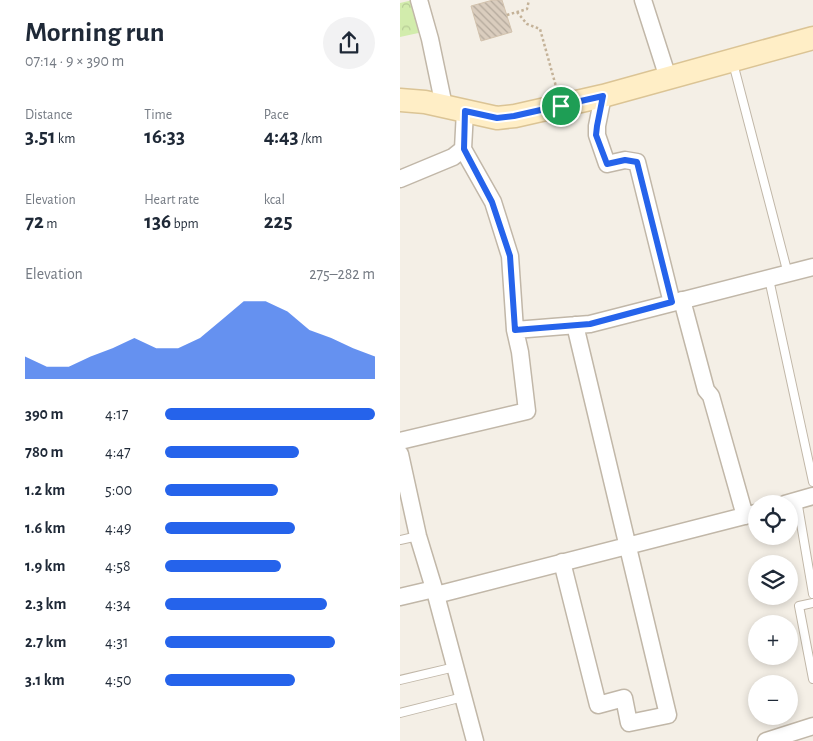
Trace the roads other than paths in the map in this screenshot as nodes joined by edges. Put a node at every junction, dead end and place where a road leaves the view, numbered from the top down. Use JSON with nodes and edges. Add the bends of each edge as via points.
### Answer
{"nodes":[{"id":1,"x":419,"y":0,"type":"edge"},
{"id":2,"x":644,"y":0,"type":"edge"},
{"id":3,"x":813,"y":38,"type":"edge"},
{"id":4,"x":732,"y":60,"type":"junction"},
{"id":5,"x":668,"y":78,"type":"junction"},
{"id":6,"x":603,"y":96,"type":"junction"},
{"id":7,"x":400,"y":100,"type":"edge"},
{"id":8,"x":455,"y":108,"type":"junction"},
{"id":9,"x":464,"y":149,"type":"junction"},
{"id":10,"x":400,"y":179,"type":"edge"},
{"id":11,"x":813,"y":268,"type":"edge"},
{"id":12,"x":788,"y":274,"type":"junction"},
{"id":13,"x":769,"y":279,"type":"junction"},
{"id":14,"x":677,"y":301,"type":"junction"},
{"id":15,"x":575,"y":325,"type":"junction"},
{"id":16,"x":515,"y":330,"type":"junction"},
{"id":17,"x":400,"y":441,"type":"edge"},
{"id":18,"x":400,"y":454,"type":"edge"},
{"id":19,"x":813,"y":482,"type":"edge"},
{"id":20,"x":813,"y":496,"type":"edge"},
{"id":21,"x":798,"y":500,"type":"edge"},
{"id":22,"x":748,"y":508,"type":"edge"},
{"id":23,"x":748,"y":515,"type":"edge"},
{"id":24,"x":798,"y":531,"type":"edge"},
{"id":25,"x":418,"y":536,"type":"junction"},
{"id":26,"x":400,"y":540,"type":"edge"},
{"id":27,"x":626,"y":546,"type":"junction"},
{"id":28,"x":562,"y":562,"type":"junction"},
{"id":29,"x":435,"y":592,"type":"junction"},
{"id":30,"x":813,"y":594,"type":"edge"},
{"id":31,"x":400,"y":598,"type":"edge"},
{"id":32,"x":813,"y":603,"type":"edge"},
{"id":33,"x":456,"y":667,"type":"junction"},
{"id":34,"x":813,"y":679,"type":"edge"},
{"id":35,"x":400,"y":680,"type":"edge"},
{"id":36,"x":464,"y":697,"type":"junction"},
{"id":37,"x":400,"y":713,"type":"edge"},
{"id":38,"x":813,"y":726,"type":"edge"},
{"id":39,"x":475,"y":741,"type":"edge"},
{"id":40,"x":766,"y":741,"type":"edge"}],
"edges":[{"from":1,"to":8,"type":"street"},
{"from":2,"to":5,"type":"street"},
{"from":3,"to":4,"type":"street"},
{"from":4,"to":5,"type":"street"},
{"from":4,"to":12,"type":"lane"},
{"from":5,"to":6,"type":"street"},
{"from":6,"to":8,"type":"street","via":[[497,118]]},
{"from":6,"to":14,"type":"street","via":[[596,135],[607,164],[625,160],[637,162]]},
{"from":7,"to":8,"type":"street"},
{"from":8,"to":9,"type":"street"},
{"from":9,"to":10,"type":"street","via":[[453,157]]},
{"from":9,"to":16,"type":"street","via":[[492,202],[508,247]]},
{"from":11,"to":12,"type":"street"},
{"from":12,"to":13,"type":"street"},
{"from":13,"to":14,"type":"street"},
{"from":13,"to":19,"type":"lane"},
{"from":14,"to":15,"type":"street"},
{"from":14,"to":22,"type":"street"},
{"from":15,"to":16,"type":"street"},
{"from":15,"to":27,"type":"street"},
{"from":16,"to":17,"type":"street","via":[[527,412]]},
{"from":18,"to":25,"type":"street"},
{"from":20,"to":21,"type":"street"},
{"from":23,"to":27,"type":"street"},
{"from":24,"to":30,"type":"lane"},
{"from":25,"to":26,"type":"lane"},
{"from":25,"to":29,"type":"street"},
{"from":27,"to":28,"type":"street"},
{"from":27,"to":28,"type":"street","via":[[668,715],[629,723],[624,698],[598,704]]},
{"from":28,"to":29,"type":"street"},
{"from":29,"to":31,"type":"street"},
{"from":29,"to":33,"type":"street"},
{"from":32,"to":34,"type":"lane","via":[[799,606]]},
{"from":33,"to":35,"type":"lane"},
{"from":33,"to":36,"type":"street"},
{"from":36,"to":37,"type":"lane"},
{"from":36,"to":39,"type":"street"},
{"from":38,"to":40,"type":"street"}]}
